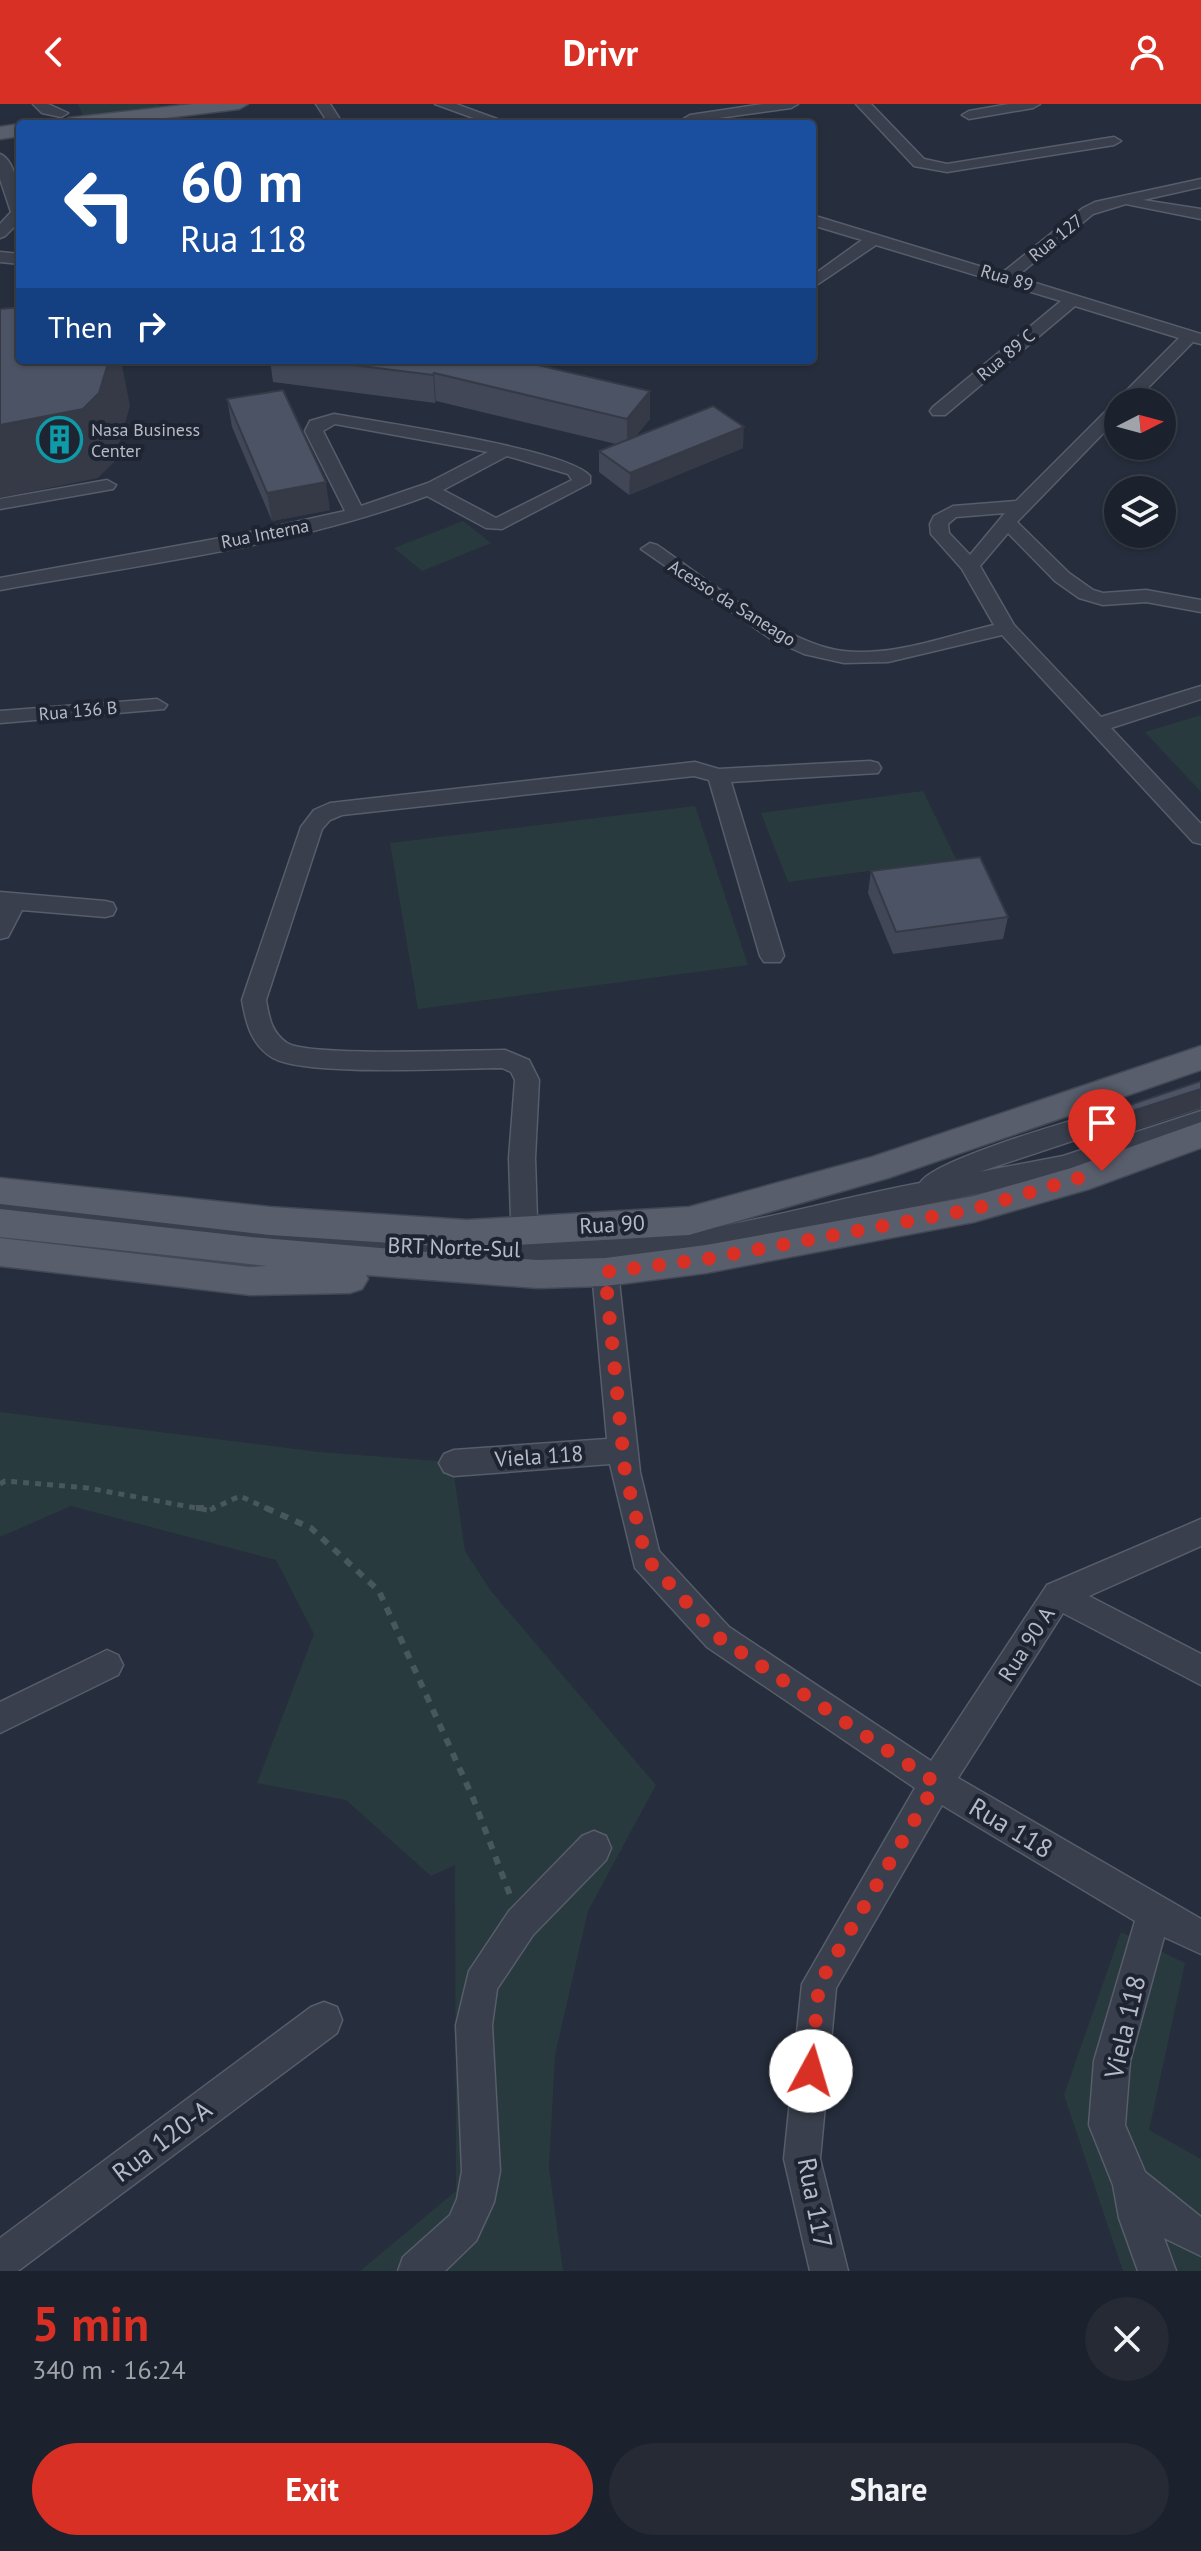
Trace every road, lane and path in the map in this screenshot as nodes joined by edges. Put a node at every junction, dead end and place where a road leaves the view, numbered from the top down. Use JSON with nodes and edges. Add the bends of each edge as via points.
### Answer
{"nodes":[{"id":1,"x":40,"y":104,"type":"edge"},
{"id":2,"x":239,"y":104,"type":"edge"},
{"id":3,"x":442,"y":104,"type":"edge"},
{"id":4,"x":791,"y":104,"type":"edge"},
{"id":5,"x":863,"y":104,"type":"edge"},
{"id":6,"x":1033,"y":104,"type":"edge"},
{"id":7,"x":465,"y":112,"type":"junction"},
{"id":8,"x":969,"y":115,"type":"dead end"},
{"id":9,"x":64,"y":116,"type":"edge"},
{"id":10,"x":99,"y":120,"type":"edge"},
{"id":11,"x":116,"y":120,"type":"edge"},
{"id":12,"x":450,"y":120,"type":"edge"},
{"id":13,"x":491,"y":120,"type":"edge"},
{"id":14,"x":698,"y":120,"type":"edge"},
{"id":15,"x":1114,"y":141,"type":"dead end"},
{"id":16,"x":0,"y":158,"type":"edge"},
{"id":17,"x":1201,"y":183,"type":"edge"},
{"id":18,"x":1116,"y":200,"type":"junction"},
{"id":19,"x":16,"y":201,"type":"edge"},
{"id":20,"x":16,"y":209,"type":"edge"},
{"id":21,"x":1201,"y":214,"type":"edge"},
{"id":22,"x":816,"y":221,"type":"edge"},
{"id":23,"x":0,"y":233,"type":"edge"},
{"id":24,"x":874,"y":239,"type":"junction"},
{"id":25,"x":1007,"y":277,"type":"junction"},
{"id":26,"x":816,"y":280,"type":"edge"},
{"id":27,"x":1073,"y":299,"type":"junction"},
{"id":28,"x":1196,"y":337,"type":"edge"},
{"id":29,"x":1140,"y":388,"type":"edge"},
{"id":30,"x":939,"y":411,"type":"dead end"},
{"id":31,"x":1104,"y":422,"type":"edge"},
{"id":32,"x":505,"y":450,"type":"junction"},
{"id":33,"x":107,"y":485,"type":"dead end"},
{"id":34,"x":426,"y":488,"type":"junction"},
{"id":35,"x":0,"y":504,"type":"edge"},
{"id":36,"x":1021,"y":506,"type":"junction"},
{"id":37,"x":355,"y":513,"type":"junction"},
{"id":38,"x":1007,"y":522,"type":"junction"},
{"id":39,"x":650,"y":549,"type":"dead end"},
{"id":40,"x":970,"y":566,"type":"junction"},
{"id":41,"x":0,"y":584,"type":"edge"},
{"id":42,"x":1201,"y":606,"type":"edge"},
{"id":43,"x":1006,"y":628,"type":"junction"},
{"id":44,"x":1201,"y":692,"type":"edge"},
{"id":45,"x":157,"y":705,"type":"dead end"},
{"id":46,"x":0,"y":717,"type":"edge"},
{"id":47,"x":1098,"y":725,"type":"junction"},
{"id":48,"x":870,"y":768,"type":"dead end"},
{"id":49,"x":718,"y":776,"type":"junction"},
{"id":50,"x":1201,"y":837,"type":"edge"},
{"id":51,"x":7,"y":901,"type":"edge"},
{"id":52,"x":105,"y":909,"type":"dead end"},
{"id":53,"x":0,"y":931,"type":"edge"},
{"id":54,"x":772,"y":956,"type":"dead end"},
{"id":55,"x":1201,"y":1058,"type":"edge"},
{"id":56,"x":1133,"y":1111,"type":"edge"},
{"id":57,"x":1201,"y":1121,"type":"edge"},
{"id":58,"x":1201,"y":1135,"type":"edge"},
{"id":59,"x":0,"y":1169,"type":"edge"},
{"id":60,"x":0,"y":1191,"type":"edge"},
{"id":61,"x":905,"y":1196,"type":"junction"},
{"id":62,"x":0,"y":1207,"type":"edge"},
{"id":63,"x":524,"y":1219,"type":"junction"},
{"id":64,"x":0,"y":1223,"type":"edge"},
{"id":65,"x":587,"y":1225,"type":"junction"},
{"id":66,"x":0,"y":1252,"type":"edge"},
{"id":67,"x":605,"y":1272,"type":"junction"},
{"id":68,"x":538,"y":1274,"type":"junction"},
{"id":69,"x":623,"y":1450,"type":"junction"},
{"id":70,"x":454,"y":1463,"type":"dead end"},
{"id":71,"x":0,"y":1484,"type":"edge"},
{"id":72,"x":1201,"y":1532,"type":"edge"},
{"id":73,"x":1058,"y":1595,"type":"junction"},
{"id":74,"x":107,"y":1665,"type":"dead end"},
{"id":75,"x":1201,"y":1670,"type":"edge"},
{"id":76,"x":0,"y":1718,"type":"edge"},
{"id":77,"x":936,"y":1783,"type":"junction"},
{"id":78,"x":594,"y":1848,"type":"dead end"},
{"id":79,"x":1154,"y":1913,"type":"junction"},
{"id":80,"x":521,"y":1923,"type":"junction"},
{"id":81,"x":1201,"y":1937,"type":"edge"},
{"id":82,"x":324,"y":2020,"type":"dead end"},
{"id":83,"x":1132,"y":2185,"type":"junction"},
{"id":84,"x":1201,"y":2237,"type":"edge"},
{"id":85,"x":0,"y":2261,"type":"edge"},
{"id":86,"x":417,"y":2271,"type":"edge"},
{"id":87,"x":829,"y":2271,"type":"edge"},
{"id":88,"x":1157,"y":2271,"type":"edge"}],
"edges":[{"from":1,"to":9,"type":"street"},
{"from":2,"to":11,"type":"main road"},
{"from":3,"to":7,"type":"street"},
{"from":4,"to":14,"type":"street"},
{"from":5,"to":15,"type":"street","via":[[930,168]]},
{"from":6,"to":8,"type":"street"},
{"from":7,"to":12,"type":"street"},
{"from":7,"to":13,"type":"street"},
{"from":9,"to":10,"type":"main road"},
{"from":16,"to":19,"type":"street"},
{"from":17,"to":18,"type":"street","name":"Rua 127"},
{"from":18,"to":21,"type":"street"},
{"from":18,"to":25,"type":"street","name":"Rua 127","via":[[1088,211]]},
{"from":20,"to":23,"type":"street"},
{"from":22,"to":24,"type":"street","name":"Rua 89"},
{"from":24,"to":25,"type":"street","name":"Rua 89"},
{"from":24,"to":26,"type":"street"},
{"from":25,"to":27,"type":"street","name":"Rua 89"},
{"from":27,"to":28,"type":"street","name":"Rua 89"},
{"from":27,"to":30,"type":"street","name":"Rua 89 C"},
{"from":28,"to":29,"type":"street"},
{"from":31,"to":36,"type":"street"},
{"from":32,"to":34,"type":"street","name":"Rua Interna"},
{"from":32,"to":34,"type":"street","via":[[574,470],[581,483],[493,524]]},
{"from":32,"to":37,"type":"street","via":[[324,420],[314,431]]},
{"from":33,"to":35,"type":"street"},
{"from":34,"to":37,"type":"street","name":"Rua Interna"},
{"from":36,"to":38,"type":"street"},
{"from":36,"to":40,"type":"street","via":[[943,516],[940,534]]},
{"from":37,"to":41,"type":"street","name":"Rua Interna","via":[[295,530]]},
{"from":38,"to":40,"type":"street"},
{"from":38,"to":42,"type":"street","via":[[1089,596],[1145,596]]},
{"from":39,"to":43,"type":"street","name":"Acesso da Saneago","via":[[778,635],[804,648],[844,657],[888,656]]},
{"from":40,"to":43,"type":"street"},
{"from":43,"to":47,"type":"street"},
{"from":44,"to":47,"type":"street"},
{"from":45,"to":46,"type":"street","name":"Rua 136 B"},
{"from":47,"to":50,"type":"street"},
{"from":48,"to":49,"type":"street"},
{"from":49,"to":54,"type":"street"},
{"from":49,"to":63,"type":"street","via":[[695,769],[338,808],[312,827],[254,1000],[259,1029],[281,1051],[320,1059],[505,1059],[520,1066],[527,1080]]},
{"from":51,"to":52,"type":"street"},
{"from":51,"to":53,"type":"street"},
{"from":55,"to":65,"type":"main road","name":"Rua 90","via":[[876,1169],[689,1221]]},
{"from":56,"to":61,"type":"street","name":"BRT Norte-Sul","via":[[974,1163]]},
{"from":57,"to":61,"type":"street","name":"BRT Norte-Sul","via":[[1063,1166]]},
{"from":58,"to":67,"type":"main road","name":"Rua 90","via":[[1077,1180],[974,1209],[706,1259]]},
{"from":59,"to":63,"type":"main road","via":[[341,1208]]},
{"from":60,"to":65,"type":"main road","name":"Rua 90","via":[[270,1221],[467,1234]]},
{"from":61,"to":62,"type":"street","name":"BRT Norte-Sul","via":[[696,1241],[612,1251],[468,1250],[275,1237]]},
{"from":63,"to":65,"type":"main road"},
{"from":64,"to":68,"type":"main road","name":"Rua 90","via":[[251,1251]]},
{"from":66,"to":68,"type":"main road","via":[[250,1281]]},
{"from":67,"to":68,"type":"main road","name":"Rua 90"},
{"from":67,"to":69,"type":"street","name":"Rua 118"},
{"from":69,"to":70,"type":"street","name":"Viela 118"},
{"from":69,"to":77,"type":"street","name":"Rua 118","via":[[646,1558],[718,1637]]},
{"from":71,"to":80,"type":"path","via":[[88,1488],[209,1510],[240,1496],[311,1528],[379,1591],[473,1798]]},
{"from":72,"to":73,"type":"street","name":"Rua 90 A"},
{"from":73,"to":75,"type":"street"},
{"from":73,"to":77,"type":"street","name":"Rua 90 A"},
{"from":74,"to":76,"type":"street"},
{"from":77,"to":79,"type":"street","name":"Rua 118"},
{"from":77,"to":87,"type":"street","name":"Rua 117","via":[[819,1984],[802,2159]]},
{"from":78,"to":80,"type":"street"},
{"from":79,"to":81,"type":"street","name":"Rua 118"},
{"from":79,"to":83,"type":"street","name":"Viela 118","via":[[1112,2061],[1107,2125]]},
{"from":80,"to":86,"type":"street","via":[[481,1983],[476,2011],[481,2171],[475,2202],[463,2228]]},
{"from":82,"to":85,"type":"street","name":"Rua 120-A"},
{"from":83,"to":84,"type":"street","via":[[1180,2227]]},
{"from":83,"to":88,"type":"street","name":"Viela 118"}]}
